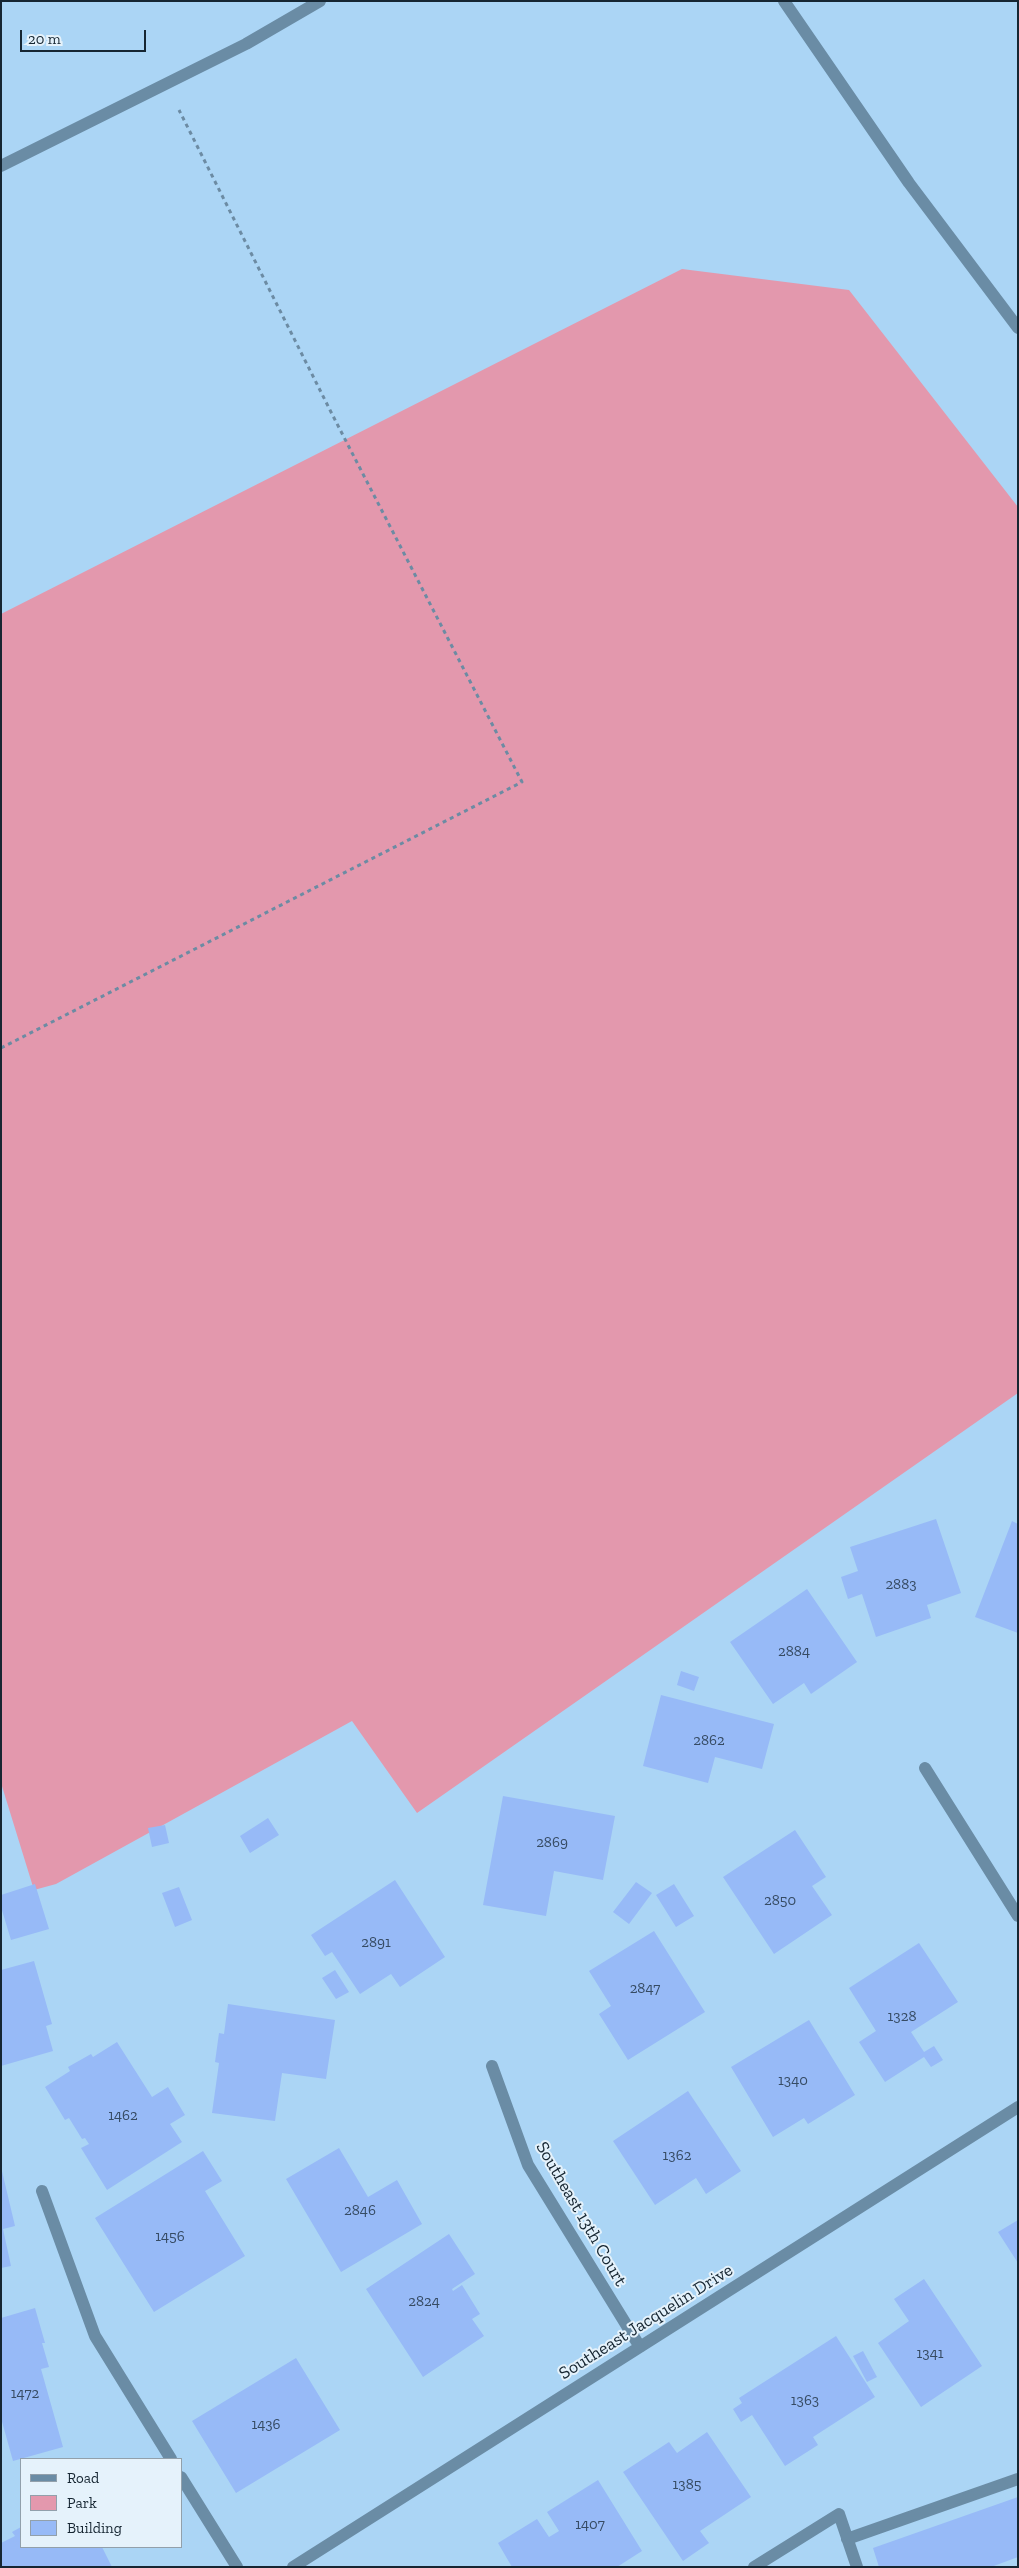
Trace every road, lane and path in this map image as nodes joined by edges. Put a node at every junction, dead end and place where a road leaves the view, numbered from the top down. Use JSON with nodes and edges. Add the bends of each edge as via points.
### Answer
{"nodes":[{"id":1,"x":320,"y":1,"type":"edge"},
{"id":2,"x":784,"y":1,"type":"edge"},
{"id":3,"x":166,"y":84,"type":"junction"},
{"id":4,"x":1,"y":166,"type":"edge"},
{"id":5,"x":1018,"y":328,"type":"edge"},
{"id":6,"x":1,"y":1048,"type":"edge"},
{"id":7,"x":925,"y":1768,"type":"dead end"},
{"id":8,"x":1018,"y":1916,"type":"edge"},
{"id":9,"x":492,"y":2066,"type":"dead end"},
{"id":10,"x":1018,"y":2107,"type":"edge"},
{"id":11,"x":42,"y":2191,"type":"dead end"},
{"id":12,"x":640,"y":2347,"type":"junction"},
{"id":13,"x":169,"y":2458,"type":"edge"},
{"id":14,"x":182,"y":2479,"type":"edge"},
{"id":15,"x":1018,"y":2479,"type":"edge"},
{"id":16,"x":847,"y":2539,"type":"junction"},
{"id":17,"x":236,"y":2567,"type":"edge"},
{"id":18,"x":293,"y":2567,"type":"edge"},
{"id":19,"x":754,"y":2567,"type":"edge"},
{"id":20,"x":857,"y":2567,"type":"edge"}],
"edges":[{"from":1,"to":3,"type":"street","via":[[246,44]]},
{"from":2,"to":5,"type":"street","via":[[909,183]]},
{"from":3,"to":4,"type":"street"},
{"from":3,"to":6,"type":"path","via":[[522,782]]},
{"from":7,"to":8,"type":"street"},
{"from":9,"to":12,"type":"street","name":"Southeast 13th Court","via":[[528,2165]]},
{"from":10,"to":12,"type":"street","name":"Southeast Jacquelin Drive"},
{"from":11,"to":13,"type":"street","via":[[95,2336]]},
{"from":12,"to":18,"type":"street","name":"Southeast Jacquelin Drive"},
{"from":14,"to":17,"type":"street"},
{"from":15,"to":16,"type":"street"},
{"from":16,"to":19,"type":"street","via":[[839,2514]]},
{"from":16,"to":20,"type":"street"}]}
